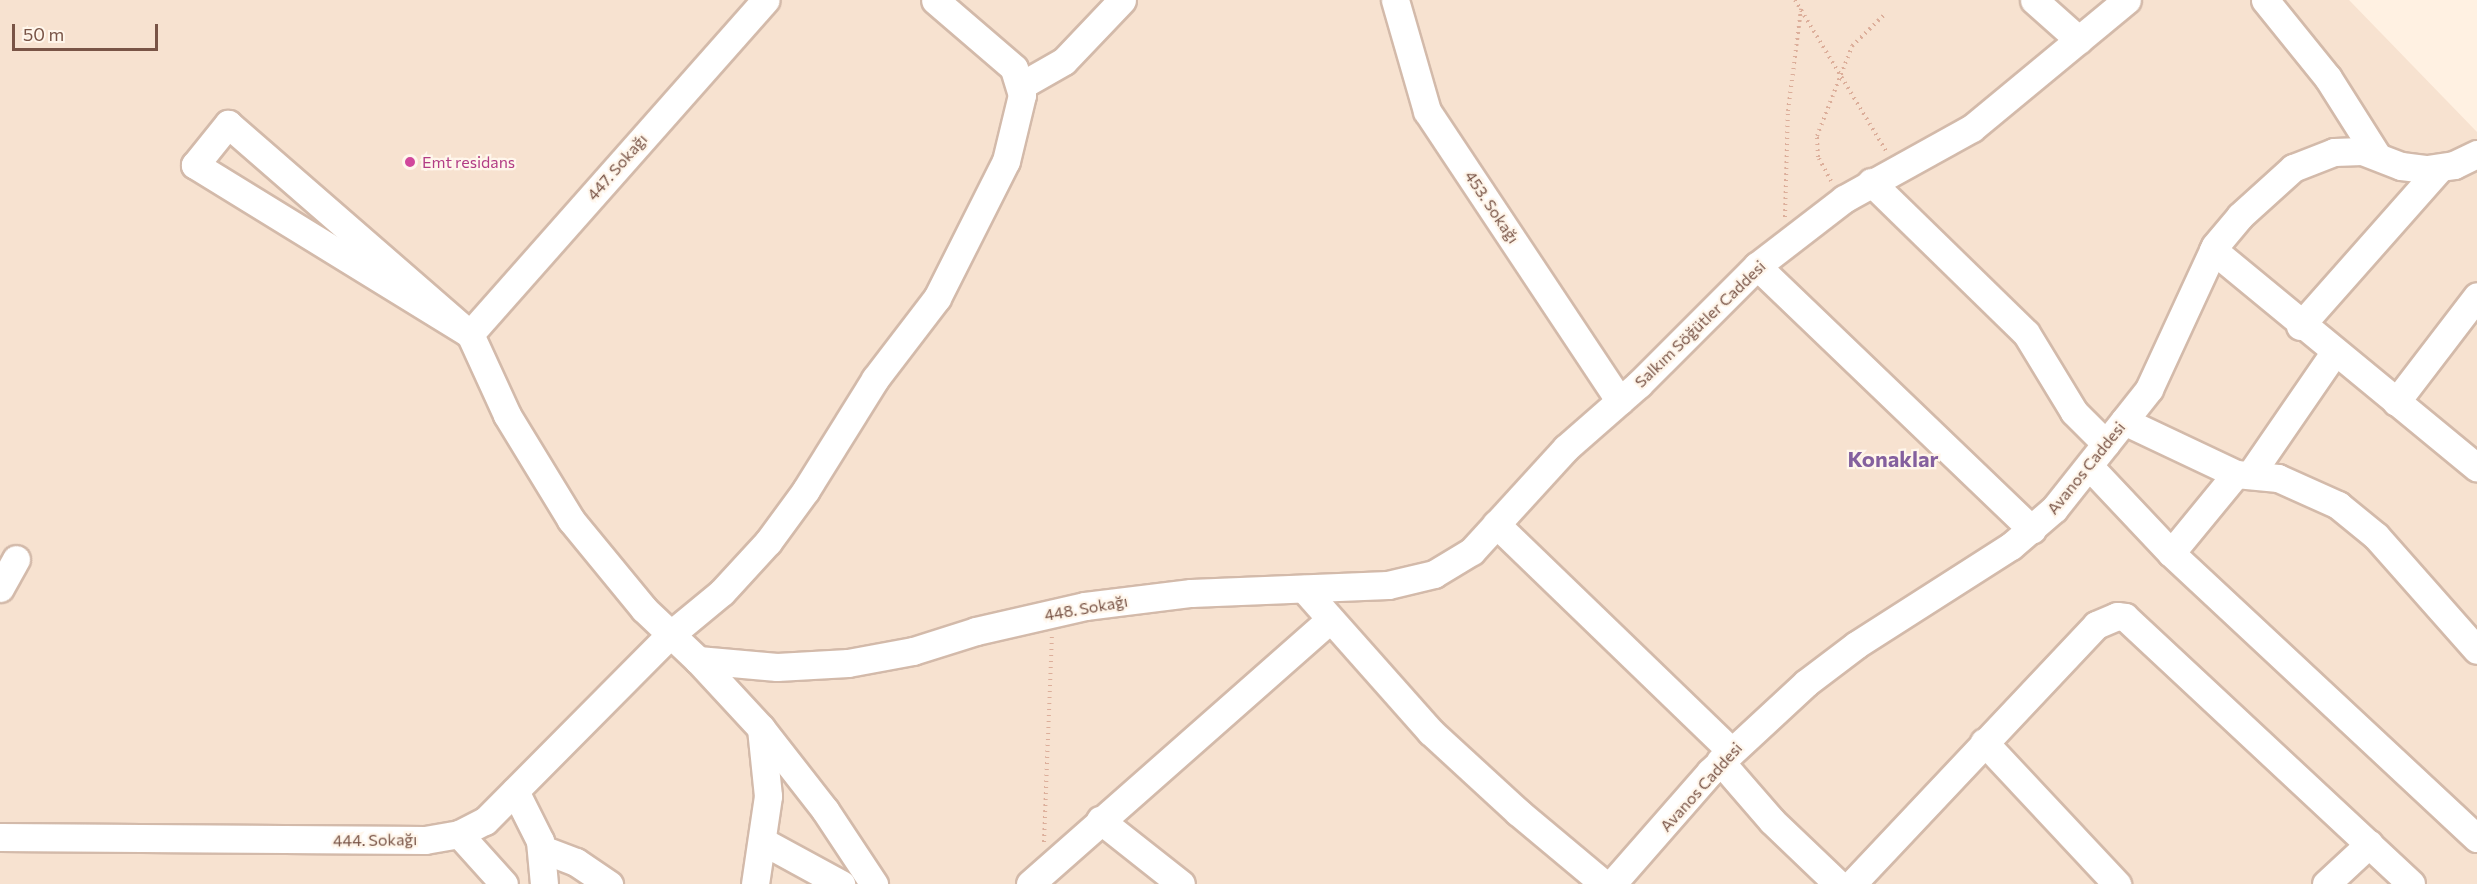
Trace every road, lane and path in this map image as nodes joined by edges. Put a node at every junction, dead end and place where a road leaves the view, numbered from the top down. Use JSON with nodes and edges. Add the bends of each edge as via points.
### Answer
{"nodes":[{"id":1,"x":765,"y":0,"type":"edge"},
{"id":2,"x":935,"y":0,"type":"edge"},
{"id":3,"x":1122,"y":0,"type":"edge"},
{"id":4,"x":1395,"y":0,"type":"edge"},
{"id":5,"x":1795,"y":0,"type":"edge"},
{"id":6,"x":2034,"y":0,"type":"edge"},
{"id":7,"x":2127,"y":0,"type":"edge"},
{"id":8,"x":2265,"y":0,"type":"edge"},
{"id":9,"x":1802,"y":9,"type":"junction"},
{"id":10,"x":1885,"y":14,"type":"dead end"},
{"id":11,"x":2079,"y":40,"type":"junction"},
{"id":12,"x":1840,"y":77,"type":"junction"},
{"id":13,"x":1022,"y":85,"type":"junction"},
{"id":14,"x":2376,"y":154,"type":"junction"},
{"id":15,"x":2477,"y":154,"type":"edge"},
{"id":16,"x":1896,"y":167,"type":"junction"},
{"id":17,"x":2440,"y":168,"type":"junction"},
{"id":18,"x":1871,"y":182,"type":"junction"},
{"id":19,"x":1844,"y":199,"type":"junction"},
{"id":20,"x":1786,"y":242,"type":"junction"},
{"id":21,"x":2213,"y":250,"type":"junction"},
{"id":22,"x":1757,"y":266,"type":"junction"},
{"id":23,"x":2477,"y":296,"type":"edge"},
{"id":24,"x":2300,"y":326,"type":"junction"},
{"id":25,"x":470,"y":334,"type":"junction"},
{"id":26,"x":2334,"y":353,"type":"junction"},
{"id":27,"x":1620,"y":401,"type":"junction"},
{"id":28,"x":2396,"y":402,"type":"junction"},
{"id":29,"x":2124,"y":421,"type":"junction"},
{"id":30,"x":2106,"y":444,"type":"junction"},
{"id":31,"x":2089,"y":466,"type":"junction"},
{"id":32,"x":2477,"y":468,"type":"edge"},
{"id":33,"x":2243,"y":475,"type":"junction"},
{"id":34,"x":1496,"y":524,"type":"junction"},
{"id":35,"x":2032,"y":530,"type":"junction"},
{"id":36,"x":1472,"y":551,"type":"joint"},
{"id":37,"x":2171,"y":554,"type":"junction"},
{"id":38,"x":16,"y":559,"type":"dead end"},
{"id":39,"x":0,"y":588,"type":"edge"},
{"id":40,"x":1304,"y":590,"type":"junction"},
{"id":41,"x":1053,"y":613,"type":"junction"},
{"id":42,"x":1329,"y":620,"type":"junction"},
{"id":43,"x":670,"y":635,"type":"junction"},
{"id":44,"x":2477,"y":650,"type":"edge"},
{"id":45,"x":699,"y":660,"type":"junction"},
{"id":46,"x":761,"y":728,"type":"junction"},
{"id":47,"x":1984,"y":742,"type":"junction"},
{"id":48,"x":1726,"y":756,"type":"junction"},
{"id":49,"x":515,"y":792,"type":"junction"},
{"id":50,"x":1100,"y":820,"type":"junction"},
{"id":51,"x":459,"y":834,"type":"junction"},
{"id":52,"x":0,"y":837,"type":"edge"},
{"id":53,"x":2477,"y":838,"type":"edge"},
{"id":54,"x":764,"y":842,"type":"junction"},
{"id":55,"x":2369,"y":844,"type":"junction"},
{"id":56,"x":542,"y":849,"type":"junction"},
{"id":57,"x":1036,"y":878,"type":"edge"},
{"id":58,"x":504,"y":884,"type":"edge"},
{"id":59,"x":544,"y":884,"type":"edge"},
{"id":60,"x":609,"y":884,"type":"edge"},
{"id":61,"x":755,"y":884,"type":"edge"},
{"id":62,"x":841,"y":884,"type":"edge"},
{"id":63,"x":874,"y":884,"type":"edge"},
{"id":64,"x":1181,"y":884,"type":"edge"},
{"id":65,"x":1604,"y":884,"type":"edge"},
{"id":66,"x":1612,"y":884,"type":"edge"},
{"id":67,"x":1838,"y":884,"type":"edge"},
{"id":68,"x":1852,"y":884,"type":"edge"},
{"id":69,"x":2117,"y":884,"type":"edge"},
{"id":70,"x":2326,"y":884,"type":"edge"},
{"id":71,"x":2411,"y":884,"type":"edge"}],
"edges":[{"from":1,"to":25,"type":"street","name":"447. Sokağı"},
{"from":2,"to":13,"type":"street","via":[[1014,68]]},
{"from":3,"to":13,"type":"street","via":[[1064,61]]},
{"from":4,"to":27,"type":"street","name":"453. Sokağı","via":[[1427,111]]},
{"from":5,"to":9,"type":"path"},
{"from":6,"to":11,"type":"street"},
{"from":7,"to":11,"type":"street","name":"Salkım Söğütler Caddesi"},
{"from":8,"to":14,"type":"street","via":[[2328,78]]},
{"from":9,"to":12,"type":"path"},
{"from":9,"to":20,"type":"path","via":[[1788,111]]},
{"from":10,"to":12,"type":"path","via":[[1852,46]]},
{"from":11,"to":16,"type":"street","name":"Salkım Söğütler Caddesi","via":[[1972,128]]},
{"from":12,"to":16,"type":"path"},
{"from":12,"to":19,"type":"path","via":[[1817,136],[1816,149]]},
{"from":13,"to":43,"type":"street","name":"444. Sokağı","via":[[1006,161],[937,298],[875,379],[806,490],[768,542],[722,592]]},
{"from":14,"to":17,"type":"street","name":"Avanos Caddesi","via":[[2401,166]]},
{"from":14,"to":21,"type":"street","name":"Avanos Caddesi","via":[[2334,152],[2306,161],[2240,216]]},
{"from":15,"to":17,"type":"street","name":"Avanos Caddesi"},
{"from":16,"to":18,"type":"street","name":"Salkım Söğütler Caddesi"},
{"from":17,"to":24,"type":"street"},
{"from":18,"to":19,"type":"street","name":"Salkım Söğütler Caddesi"},
{"from":18,"to":30,"type":"street","via":[[2026,333],[2074,412]]},
{"from":19,"to":20,"type":"street","name":"Salkım Söğütler Caddesi"},
{"from":20,"to":22,"type":"street","name":"Salkım Söğütler Caddesi"},
{"from":21,"to":24,"type":"street"},
{"from":21,"to":29,"type":"street","name":"Avanos Caddesi","via":[[2149,389]]},
{"from":22,"to":27,"type":"street","name":"Salkım Söğütler Caddesi"},
{"from":22,"to":35,"type":"street"},
{"from":23,"to":28,"type":"street"},
{"from":24,"to":26,"type":"street"},
{"from":25,"to":25,"type":"street","via":[[307,234],[195,165],[228,124]]},
{"from":25,"to":43,"type":"street","via":[[507,414],[560,504],[618,581]]},
{"from":26,"to":28,"type":"street"},
{"from":26,"to":33,"type":"street"},
{"from":27,"to":34,"type":"street","name":"Salkım Söğütler Caddesi","via":[[1566,448]]},
{"from":28,"to":32,"type":"street"},
{"from":29,"to":30,"type":"street","name":"Avanos Caddesi"},
{"from":29,"to":33,"type":"street"},
{"from":30,"to":31,"type":"street","name":"Avanos Caddesi"},
{"from":31,"to":35,"type":"street","name":"Avanos Caddesi"},
{"from":31,"to":37,"type":"street"},
{"from":33,"to":37,"type":"street"},
{"from":33,"to":44,"type":"street","via":[[2278,478],[2298,485],[2358,520]]},
{"from":34,"to":36,"type":"street","name":"Salkım Söğütler Caddesi"},
{"from":34,"to":48,"type":"street"},
{"from":35,"to":48,"type":"street","name":"Avanos Caddesi","via":[[1830,663]]},
{"from":36,"to":40,"type":"street","name":"448. Sokağı","via":[[1448,568],[1419,579]]},
{"from":37,"to":53,"type":"street"},
{"from":38,"to":39,"type":"street"},
{"from":40,"to":41,"type":"street","name":"448. Sokağı","via":[[1191,593]]},
{"from":40,"to":42,"type":"street"},
{"from":41,"to":45,"type":"street","name":"448. Sokağı","via":[[913,651],[848,663],[777,668]]},
{"from":41,"to":57,"type":"path"},
{"from":42,"to":50,"type":"street"},
{"from":42,"to":65,"type":"street","via":[[1457,756]]},
{"from":43,"to":45,"type":"street"},
{"from":43,"to":49,"type":"street","name":"444. Sokağı"},
{"from":45,"to":46,"type":"street"},
{"from":46,"to":54,"type":"street","via":[[768,796]]},
{"from":46,"to":63,"type":"street","via":[[825,810]]},
{"from":47,"to":55,"type":"street","via":[[2096,625],[2108,618],[2125,617]]},
{"from":47,"to":68,"type":"street"},
{"from":47,"to":69,"type":"street"},
{"from":48,"to":66,"type":"street","name":"Avanos Caddesi"},
{"from":48,"to":67,"type":"street","via":[[1772,821]]},
{"from":49,"to":51,"type":"street","name":"444. Sokağı","via":[[484,822]]},
{"from":49,"to":56,"type":"street"},
{"from":50,"to":57,"type":"street"},
{"from":50,"to":64,"type":"street"},
{"from":51,"to":52,"type":"street","name":"444. Sokağı","via":[[425,840],[296,841]]},
{"from":51,"to":58,"type":"street"},
{"from":54,"to":61,"type":"street"},
{"from":54,"to":62,"type":"street"},
{"from":55,"to":70,"type":"street"},
{"from":55,"to":71,"type":"street"},
{"from":56,"to":59,"type":"street"},
{"from":56,"to":60,"type":"street","via":[[576,862]]}]}
